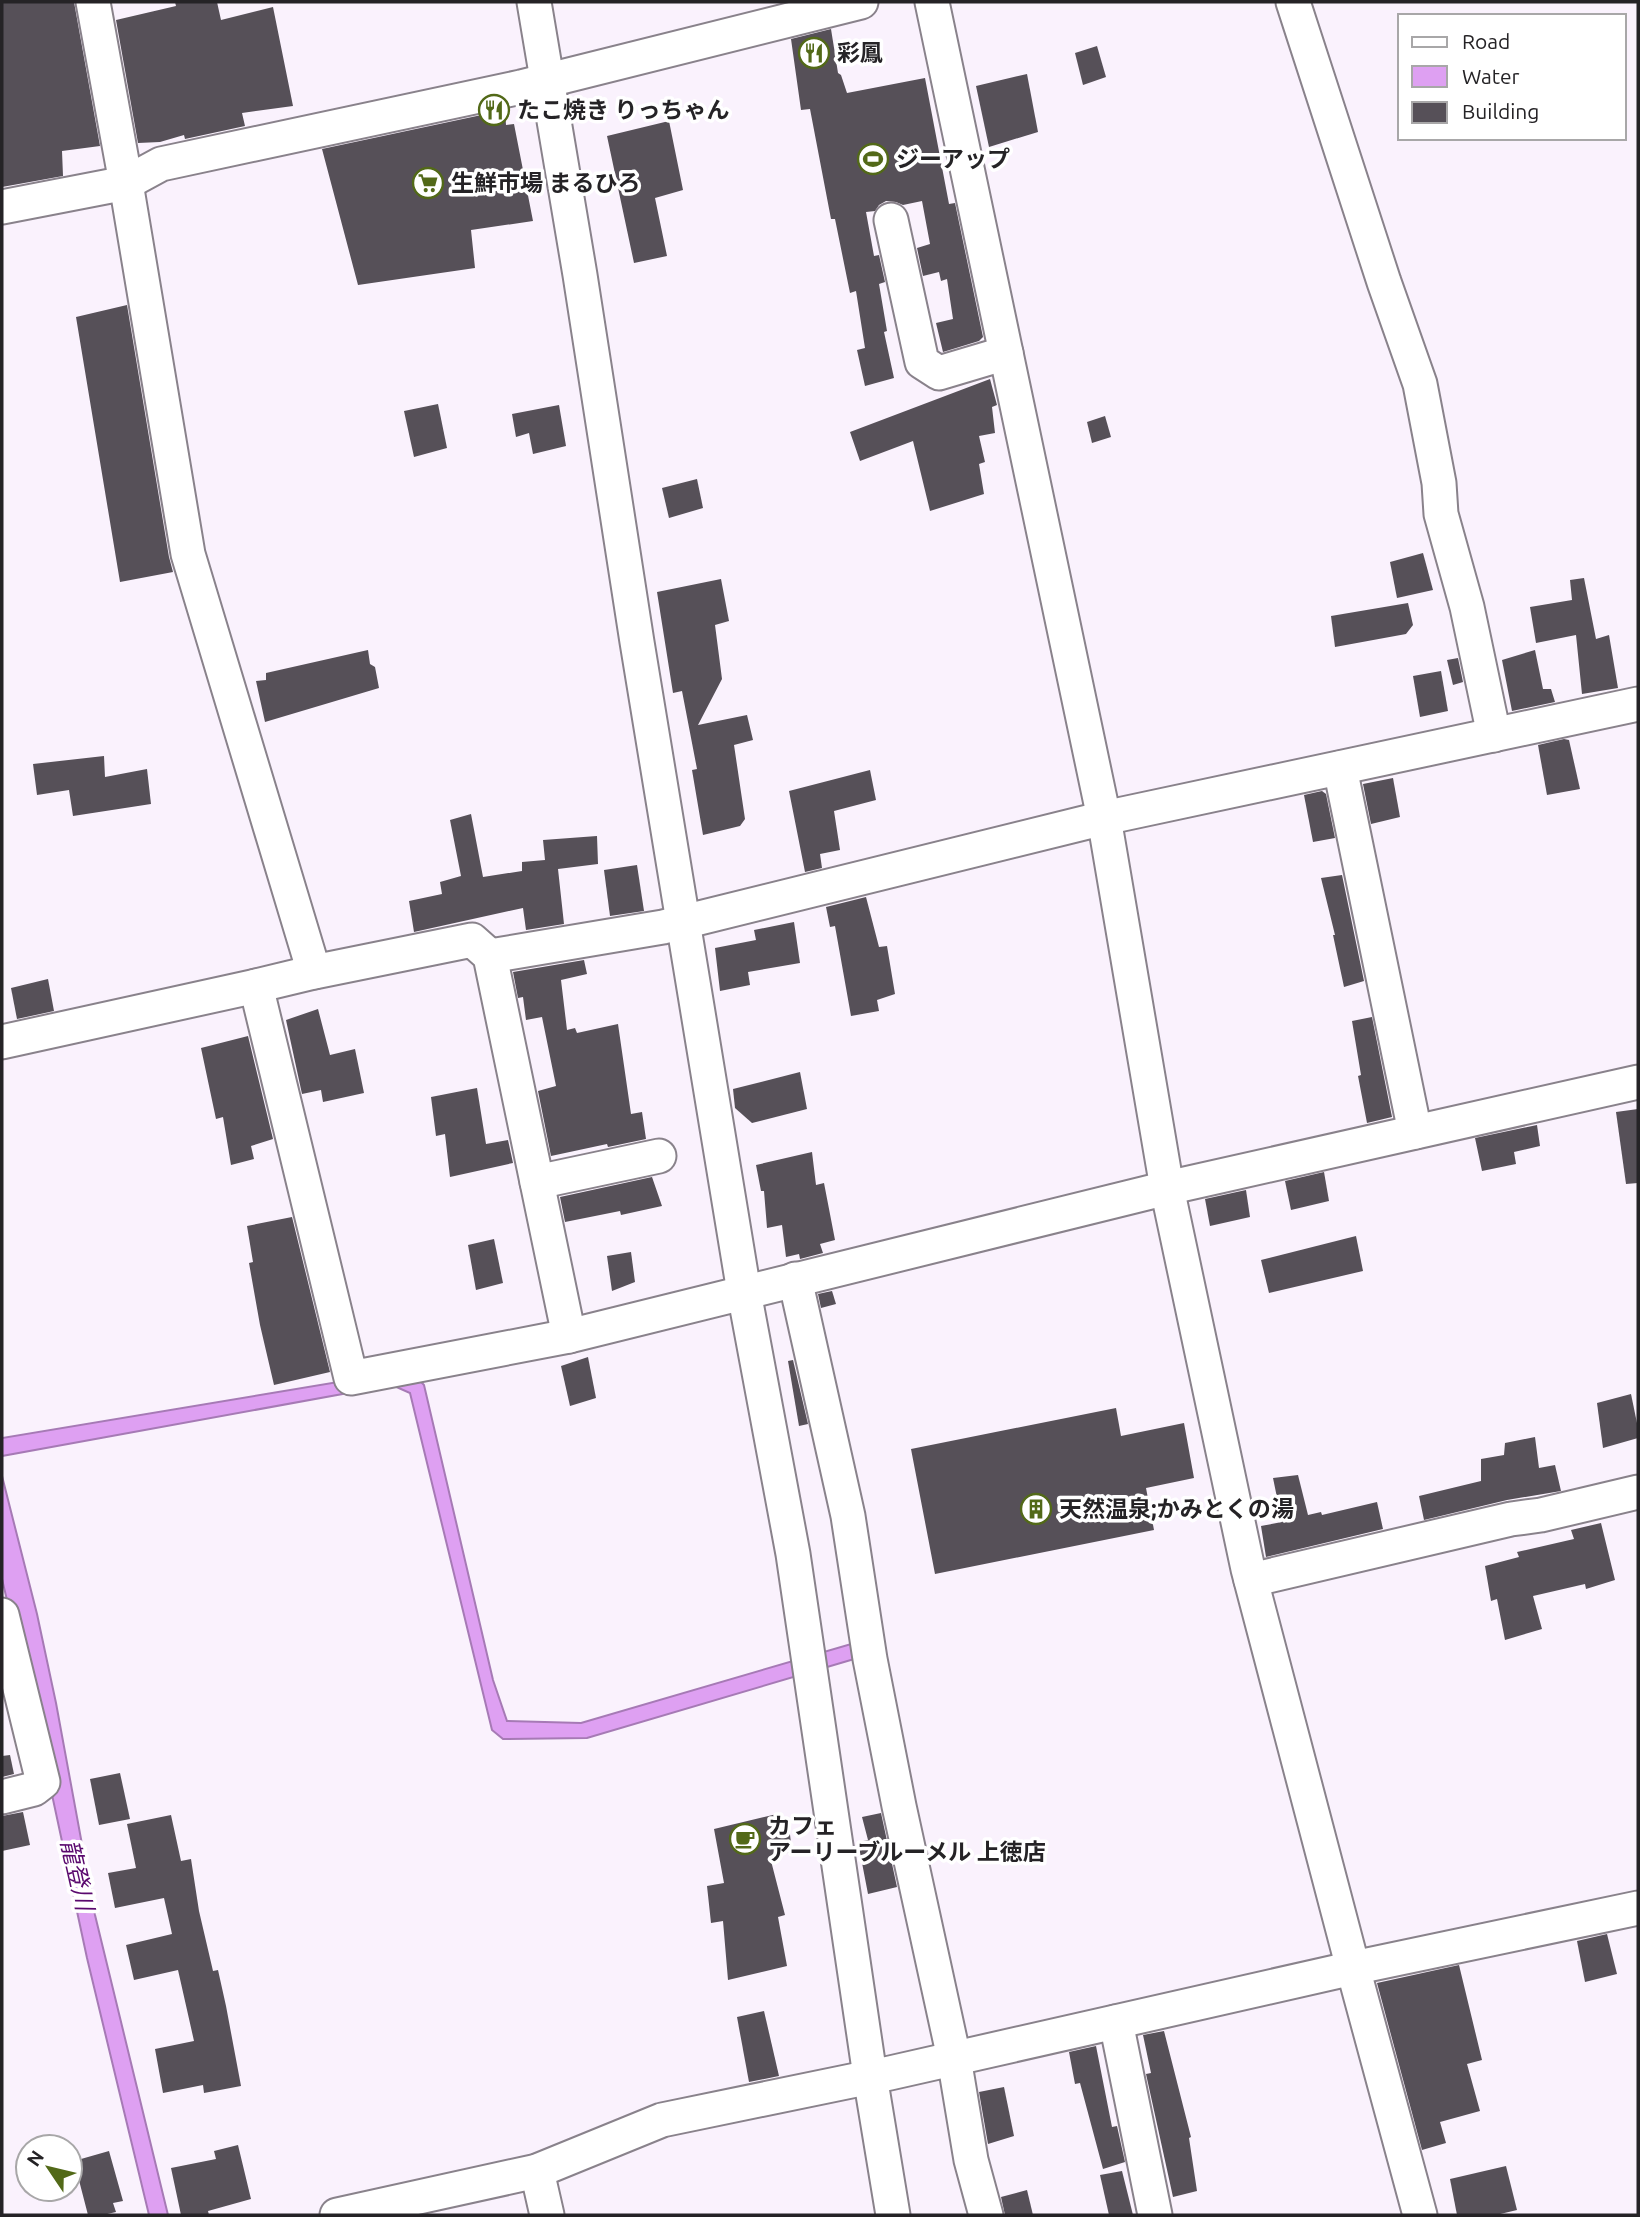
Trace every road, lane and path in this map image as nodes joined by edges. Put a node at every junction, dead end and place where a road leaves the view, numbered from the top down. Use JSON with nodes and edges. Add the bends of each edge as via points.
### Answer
{"nodes":[{"id":1,"x":93,"y":2,"type":"edge"},
{"id":2,"x":534,"y":2,"type":"edge"},
{"id":3,"x":861,"y":2,"type":"edge"},
{"id":4,"x":932,"y":2,"type":"edge"},
{"id":5,"x":1293,"y":2,"type":"edge"},
{"id":6,"x":547,"y":79,"type":"junction"},
{"id":7,"x":126,"y":183,"type":"junction"},
{"id":8,"x":2,"y":207,"type":"edge"},
{"id":9,"x":891,"y":220,"type":"dead end"},
{"id":10,"x":1006,"y":353,"type":"junction"},
{"id":11,"x":1638,"y":704,"type":"edge"},
{"id":12,"x":1494,"y":735,"type":"junction"},
{"id":13,"x":1340,"y":768,"type":"junction"},
{"id":14,"x":1104,"y":818,"type":"junction"},
{"id":15,"x":684,"y":922,"type":"junction"},
{"id":16,"x":489,"y":956,"type":"junction"},
{"id":17,"x":314,"y":972,"type":"junction"},
{"id":18,"x":256,"y":986,"type":"junction"},
{"id":19,"x":2,"y":1042,"type":"edge"},
{"id":20,"x":1638,"y":1082,"type":"edge"},
{"id":21,"x":1415,"y":1132,"type":"junction"},
{"id":22,"x":659,"y":1156,"type":"dead end"},
{"id":23,"x":537,"y":1182,"type":"junction"},
{"id":24,"x":1167,"y":1188,"type":"junction"},
{"id":25,"x":795,"y":1279,"type":"junction"},
{"id":26,"x":744,"y":1292,"type":"junction"},
{"id":27,"x":569,"y":1336,"type":"junction"},
{"id":28,"x":1638,"y":1492,"type":"edge"},
{"id":29,"x":1251,"y":1580,"type":"junction"},
{"id":30,"x":2,"y":1615,"type":"edge"},
{"id":31,"x":2,"y":1797,"type":"edge"},
{"id":32,"x":1638,"y":1908,"type":"edge"},
{"id":33,"x":1353,"y":1968,"type":"junction"},
{"id":34,"x":1116,"y":2022,"type":"junction"},
{"id":35,"x":954,"y":2058,"type":"junction"},
{"id":36,"x":870,"y":2076,"type":"junction"},
{"id":37,"x":537,"y":2171,"type":"junction"},
{"id":38,"x":337,"y":2215,"type":"edge"},
{"id":39,"x":547,"y":2215,"type":"edge"},
{"id":40,"x":893,"y":2215,"type":"edge"},
{"id":41,"x":986,"y":2215,"type":"edge"},
{"id":42,"x":1155,"y":2215,"type":"edge"},
{"id":43,"x":1420,"y":2215,"type":"edge"}],
"edges":[{"from":1,"to":7,"type":"street"},
{"from":2,"to":6,"type":"street"},
{"from":3,"to":6,"type":"street"},
{"from":4,"to":10,"type":"street"},
{"from":5,"to":12,"type":"street","via":[[1420,384],[1441,514],[1467,607]]},
{"from":6,"to":7,"type":"street","via":[[161,164]]},
{"from":6,"to":15,"type":"street"},
{"from":7,"to":8,"type":"street"},
{"from":7,"to":17,"type":"street","via":[[188,554]]},
{"from":9,"to":10,"type":"street","via":[[922,362],[939,373]]},
{"from":10,"to":14,"type":"street"},
{"from":11,"to":12,"type":"street"},
{"from":12,"to":13,"type":"street"},
{"from":13,"to":14,"type":"street"},
{"from":13,"to":21,"type":"street"},
{"from":14,"to":15,"type":"street"},
{"from":14,"to":24,"type":"street"},
{"from":15,"to":16,"type":"street"},
{"from":15,"to":26,"type":"street"},
{"from":16,"to":17,"type":"street","via":[[472,940]]},
{"from":16,"to":23,"type":"street"},
{"from":17,"to":18,"type":"street"},
{"from":18,"to":19,"type":"street"},
{"from":18,"to":27,"type":"street","via":[[351,1378]]},
{"from":20,"to":21,"type":"street"},
{"from":21,"to":24,"type":"street"},
{"from":22,"to":23,"type":"street"},
{"from":23,"to":27,"type":"street"},
{"from":24,"to":25,"type":"street"},
{"from":24,"to":29,"type":"street"},
{"from":25,"to":26,"type":"street"},
{"from":25,"to":35,"type":"street","via":[[848,1516],[893,1779]]},
{"from":26,"to":27,"type":"street"},
{"from":26,"to":36,"type":"street","via":[[793,1554]]},
{"from":28,"to":29,"type":"street"},
{"from":29,"to":33,"type":"street"},
{"from":30,"to":31,"type":"street","via":[[43,1782]]},
{"from":32,"to":33,"type":"street"},
{"from":33,"to":34,"type":"street"},
{"from":33,"to":43,"type":"street"},
{"from":34,"to":35,"type":"street"},
{"from":34,"to":42,"type":"street"},
{"from":35,"to":36,"type":"street"},
{"from":35,"to":41,"type":"street","via":[[971,2160]]},
{"from":36,"to":37,"type":"street","via":[[662,2120]]},
{"from":36,"to":40,"type":"street"},
{"from":37,"to":38,"type":"street"},
{"from":37,"to":39,"type":"street"}]}
